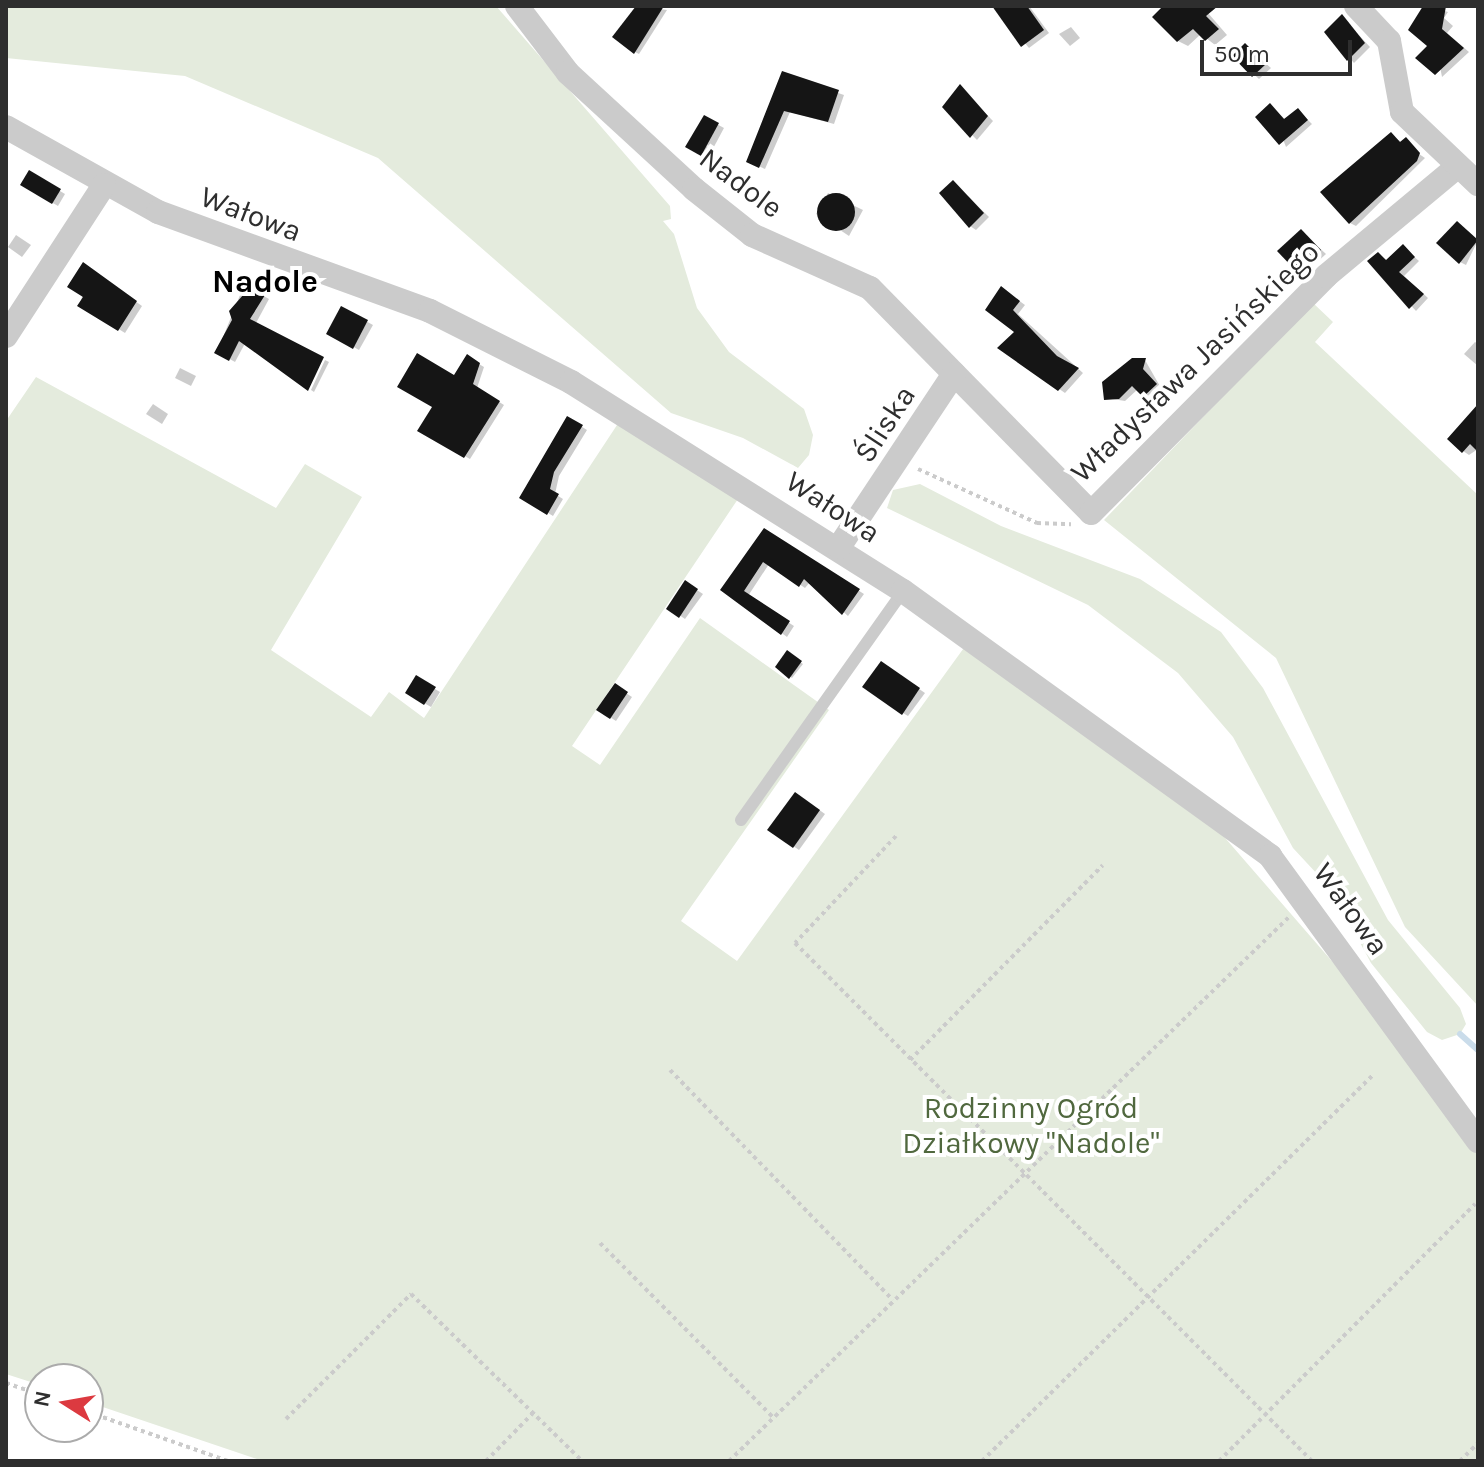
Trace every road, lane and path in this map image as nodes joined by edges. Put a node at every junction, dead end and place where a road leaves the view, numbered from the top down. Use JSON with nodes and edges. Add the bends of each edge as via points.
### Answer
{"nodes":[{"id":1,"x":517,"y":6,"type":"edge"},
{"id":2,"x":1356,"y":6,"type":"edge"},
{"id":3,"x":6,"y":127,"type":"edge"},
{"id":4,"x":1457,"y":167,"type":"junction"},
{"id":5,"x":1478,"y":184,"type":"edge"},
{"id":6,"x":104,"y":185,"type":"junction"},
{"id":7,"x":6,"y":336,"type":"edge"},
{"id":8,"x":954,"y":374,"type":"junction"},
{"id":9,"x":893,"y":471,"type":"junction"},
{"id":10,"x":1087,"y":509,"type":"junction"},
{"id":11,"x":839,"y":547,"type":"junction"},
{"id":12,"x":903,"y":591,"type":"junction"},
{"id":13,"x":741,"y":820,"type":"dead end"},
{"id":14,"x":896,"y":836,"type":"dead end"},
{"id":15,"x":1103,"y":865,"type":"dead end"},
{"id":16,"x":1306,"y":900,"type":"junction"},
{"id":17,"x":910,"y":1060,"type":"junction"},
{"id":18,"x":670,"y":1070,"type":"dead end"},
{"id":19,"x":1372,"y":1076,"type":"dead end"},
{"id":20,"x":1478,"y":1141,"type":"edge"},
{"id":21,"x":1025,"y":1174,"type":"junction"},
{"id":22,"x":1475,"y":1204,"type":"dead end"},
{"id":23,"x":600,"y":1243,"type":"dead end"},
{"id":24,"x":1149,"y":1293,"type":"junction"},
{"id":25,"x":893,"y":1300,"type":"junction"},
{"id":26,"x":532,"y":1414,"type":"junction"},
{"id":27,"x":1267,"y":1415,"type":"junction"},
{"id":28,"x":773,"y":1417,"type":"junction"},
{"id":29,"x":104,"y":1418,"type":"edge"},
{"id":30,"x":286,"y":1419,"type":"dead end"},
{"id":31,"x":1478,"y":1443,"type":"edge"},
{"id":32,"x":228,"y":1461,"type":"edge"},
{"id":33,"x":486,"y":1461,"type":"edge"},
{"id":34,"x":582,"y":1461,"type":"edge"},
{"id":35,"x":729,"y":1461,"type":"edge"},
{"id":36,"x":982,"y":1461,"type":"edge"},
{"id":37,"x":1219,"y":1461,"type":"edge"},
{"id":38,"x":1312,"y":1461,"type":"edge"},
{"id":39,"x":1460,"y":1461,"type":"edge"}],
"edges":[{"from":1,"to":8,"type":"street","name":"Nadole","via":[[568,73],[694,189],[752,235],[870,288]]},
{"from":2,"to":4,"type":"street","via":[[1389,41],[1402,112]]},
{"from":3,"to":6,"type":"street","name":"Wałowa"},
{"from":4,"to":5,"type":"street"},
{"from":4,"to":10,"type":"street","name":"Władysława Jasińskiego","via":[[1326,276]]},
{"from":6,"to":7,"type":"street"},
{"from":6,"to":11,"type":"street","name":"Wałowa","via":[[250,250],[461,325],[571,382]]},
{"from":8,"to":9,"type":"street","name":"Śliska"},
{"from":8,"to":10,"type":"street","name":"Władysława Jasińskiego"},
{"from":9,"to":10,"type":"path","via":[[937,472],[1051,527],[1071,524]]},
{"from":9,"to":11,"type":"street","name":"Śliska"},
{"from":11,"to":12,"type":"street","name":"Wałowa"},
{"from":12,"to":13,"type":"lane"},
{"from":12,"to":16,"type":"street","name":"Wałowa","via":[[1226,819]]},
{"from":14,"to":17,"type":"path","via":[[795,943]]},
{"from":15,"to":17,"type":"path"},
{"from":16,"to":20,"type":"street","name":"Wałowa"},
{"from":16,"to":21,"type":"path"},
{"from":17,"to":21,"type":"path"},
{"from":18,"to":25,"type":"path"},
{"from":19,"to":24,"type":"path"},
{"from":21,"to":24,"type":"path"},
{"from":21,"to":25,"type":"path"},
{"from":22,"to":27,"type":"path"},
{"from":23,"to":28,"type":"path"},
{"from":24,"to":27,"type":"path"},
{"from":24,"to":36,"type":"path"},
{"from":25,"to":28,"type":"path"},
{"from":26,"to":30,"type":"path","via":[[411,1294]]},
{"from":26,"to":33,"type":"path"},
{"from":26,"to":34,"type":"path"},
{"from":27,"to":37,"type":"path"},
{"from":27,"to":38,"type":"path"},
{"from":28,"to":35,"type":"path"},
{"from":29,"to":32,"type":"path"},
{"from":31,"to":39,"type":"path"}]}
